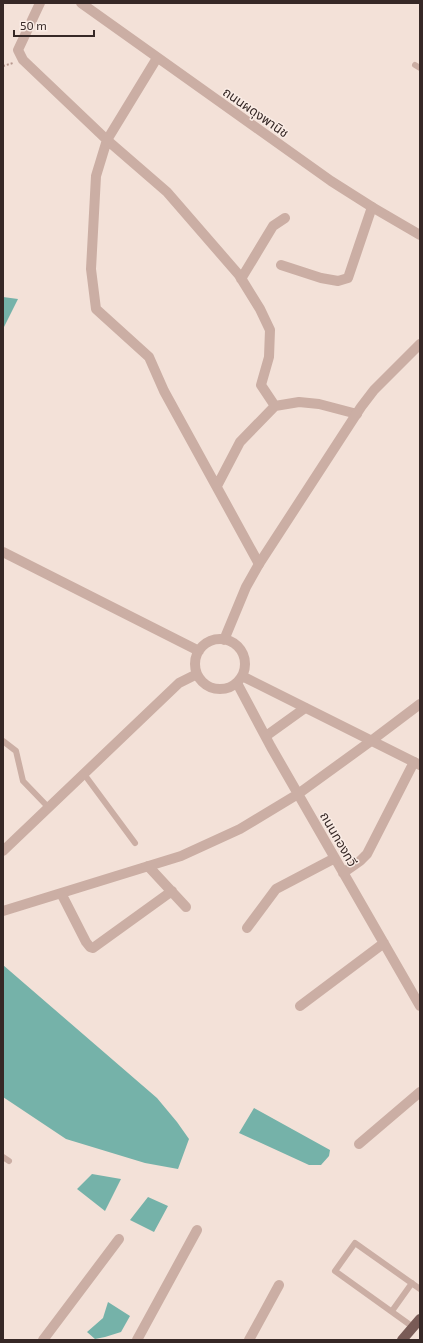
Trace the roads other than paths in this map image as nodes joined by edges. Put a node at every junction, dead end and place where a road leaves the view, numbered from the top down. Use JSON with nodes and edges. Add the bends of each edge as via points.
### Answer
{"nodes":[{"id":1,"x":40,"y":3,"type":"edge"},
{"id":2,"x":81,"y":3,"type":"edge"},
{"id":3,"x":157,"y":58,"type":"junction"},
{"id":4,"x":107,"y":140,"type":"junction"},
{"id":5,"x":372,"y":207,"type":"junction"},
{"id":6,"x":285,"y":218,"type":"dead end"},
{"id":7,"x":420,"y":235,"type":"edge"},
{"id":8,"x":281,"y":265,"type":"dead end"},
{"id":9,"x":241,"y":279,"type":"junction"},
{"id":10,"x":420,"y":344,"type":"edge"},
{"id":11,"x":275,"y":406,"type":"junction"},
{"id":12,"x":357,"y":414,"type":"junction"},
{"id":13,"x":217,"y":486,"type":"junction"},
{"id":14,"x":3,"y":552,"type":"edge"},
{"id":15,"x":259,"y":564,"type":"junction"},
{"id":16,"x":224,"y":640,"type":"junction"},
{"id":17,"x":199,"y":651,"type":"junction"},
{"id":18,"x":197,"y":674,"type":"junction"},
{"id":19,"x":239,"y":680,"type":"junction"},
{"id":20,"x":420,"y":704,"type":"edge"},
{"id":21,"x":305,"y":708,"type":"junction"},
{"id":22,"x":266,"y":736,"type":"junction"},
{"id":23,"x":3,"y":741,"type":"edge"},
{"id":24,"x":371,"y":741,"type":"junction"},
{"id":25,"x":417,"y":764,"type":"edge"},
{"id":26,"x":84,"y":774,"type":"junction"},
{"id":27,"x":298,"y":794,"type":"junction"},
{"id":28,"x":49,"y":808,"type":"junction"},
{"id":29,"x":135,"y":843,"type":"dead end"},
{"id":30,"x":3,"y":851,"type":"edge"},
{"id":31,"x":335,"y":858,"type":"junction"},
{"id":32,"x":148,"y":866,"type":"junction"},
{"id":33,"x":344,"y":873,"type":"junction"},
{"id":34,"x":172,"y":891,"type":"junction"},
{"id":35,"x":61,"y":893,"type":"junction"},
{"id":36,"x":186,"y":907,"type":"dead end"},
{"id":37,"x":3,"y":911,"type":"edge"},
{"id":38,"x":247,"y":928,"type":"dead end"},
{"id":39,"x":384,"y":943,"type":"junction"},
{"id":40,"x":300,"y":1006,"type":"dead end"},
{"id":41,"x":420,"y":1006,"type":"edge"},
{"id":42,"x":420,"y":1092,"type":"edge"},
{"id":43,"x":358,"y":1144,"type":"dead end"},
{"id":44,"x":3,"y":1157,"type":"edge"},
{"id":45,"x":9,"y":1161,"type":"dead end"},
{"id":46,"x":197,"y":1230,"type":"dead end"},
{"id":47,"x":119,"y":1239,"type":"dead end"},
{"id":48,"x":412,"y":1283,"type":"junction"},
{"id":49,"x":279,"y":1285,"type":"dead end"},
{"id":50,"x":420,"y":1289,"type":"edge"},
{"id":51,"x":392,"y":1311,"type":"junction"},
{"id":52,"x":417,"y":1323,"type":"edge"},
{"id":53,"x":43,"y":1340,"type":"edge"},
{"id":54,"x":137,"y":1340,"type":"edge"},
{"id":55,"x":249,"y":1340,"type":"edge"},
{"id":56,"x":402,"y":1340,"type":"edge"}],
"edges":[{"from":1,"to":4,"type":"street","via":[[18,50],[23,60]]},
{"from":2,"to":3,"type":"street","name":"ถนนผดุงพานิช"},
{"from":3,"to":4,"type":"street"},
{"from":3,"to":5,"type":"street","name":"ถนนผดุงพานิช"},
{"from":4,"to":9,"type":"street","via":[[167,192]]},
{"from":4,"to":13,"type":"street","via":[[96,176],[91,269],[96,309],[148,357]]},
{"from":5,"to":7,"type":"street","name":"ถนนผดุงพานิช"},
{"from":5,"to":8,"type":"street","via":[[348,278],[338,281],[321,278]]},
{"from":6,"to":9,"type":"street","via":[[273,226]]},
{"from":9,"to":11,"type":"street","via":[[270,330],[269,357],[261,385]]},
{"from":10,"to":12,"type":"street","via":[[374,390]]},
{"from":11,"to":12,"type":"street","via":[[299,402],[319,404]]},
{"from":11,"to":13,"type":"street","via":[[240,442]]},
{"from":12,"to":15,"type":"street"},
{"from":13,"to":15,"type":"street"},
{"from":14,"to":17,"type":"street"},
{"from":15,"to":16,"type":"street","via":[[246,587]]},
{"from":16,"to":17,"type":"street","via":[[212,641]]},
{"from":16,"to":19,"type":"street","via":[[235,644],[241,650],[245,670]]},
{"from":17,"to":18,"type":"street","via":[[196,659]]},
{"from":18,"to":19,"type":"street","via":[[202,681],[214,688],[231,687]]},
{"from":18,"to":26,"type":"street","via":[[179,683]]},
{"from":19,"to":21,"type":"street"},
{"from":19,"to":22,"type":"street","name":"ถนนทองทวี"},
{"from":20,"to":24,"type":"street"},
{"from":21,"to":22,"type":"street"},
{"from":21,"to":24,"type":"street"},
{"from":22,"to":27,"type":"street","name":"ถนนทองทวี"},
{"from":23,"to":28,"type":"lane","via":[[16,751],[23,781]]},
{"from":24,"to":25,"type":"street"},
{"from":24,"to":27,"type":"street"},
{"from":25,"to":33,"type":"street","via":[[367,854]]},
{"from":26,"to":28,"type":"street"},
{"from":26,"to":29,"type":"lane"},
{"from":27,"to":31,"type":"street","name":"ถนนทองทวี"},
{"from":27,"to":32,"type":"street","via":[[240,829],[181,856]]},
{"from":28,"to":30,"type":"street"},
{"from":31,"to":33,"type":"street","name":"ถนนทองทวี"},
{"from":31,"to":38,"type":"street","via":[[276,889]]},
{"from":32,"to":34,"type":"street"},
{"from":32,"to":35,"type":"street"},
{"from":33,"to":39,"type":"street","name":"ถนนทองทวี"},
{"from":34,"to":35,"type":"street","via":[[93,948],[86,942]]},
{"from":34,"to":36,"type":"street"},
{"from":35,"to":37,"type":"street"},
{"from":39,"to":40,"type":"street"},
{"from":39,"to":41,"type":"street","name":"ถนนทองทวี"},
{"from":42,"to":43,"type":"street"},
{"from":44,"to":45,"type":"lane"},
{"from":46,"to":54,"type":"street"},
{"from":47,"to":53,"type":"street"},
{"from":48,"to":50,"type":"lane"},
{"from":48,"to":51,"type":"lane"},
{"from":48,"to":51,"type":"lane","via":[[355,1243],[335,1271]]},
{"from":49,"to":55,"type":"street"},
{"from":51,"to":52,"type":"lane"},
{"from":52,"to":56,"type":"main road"}]}
